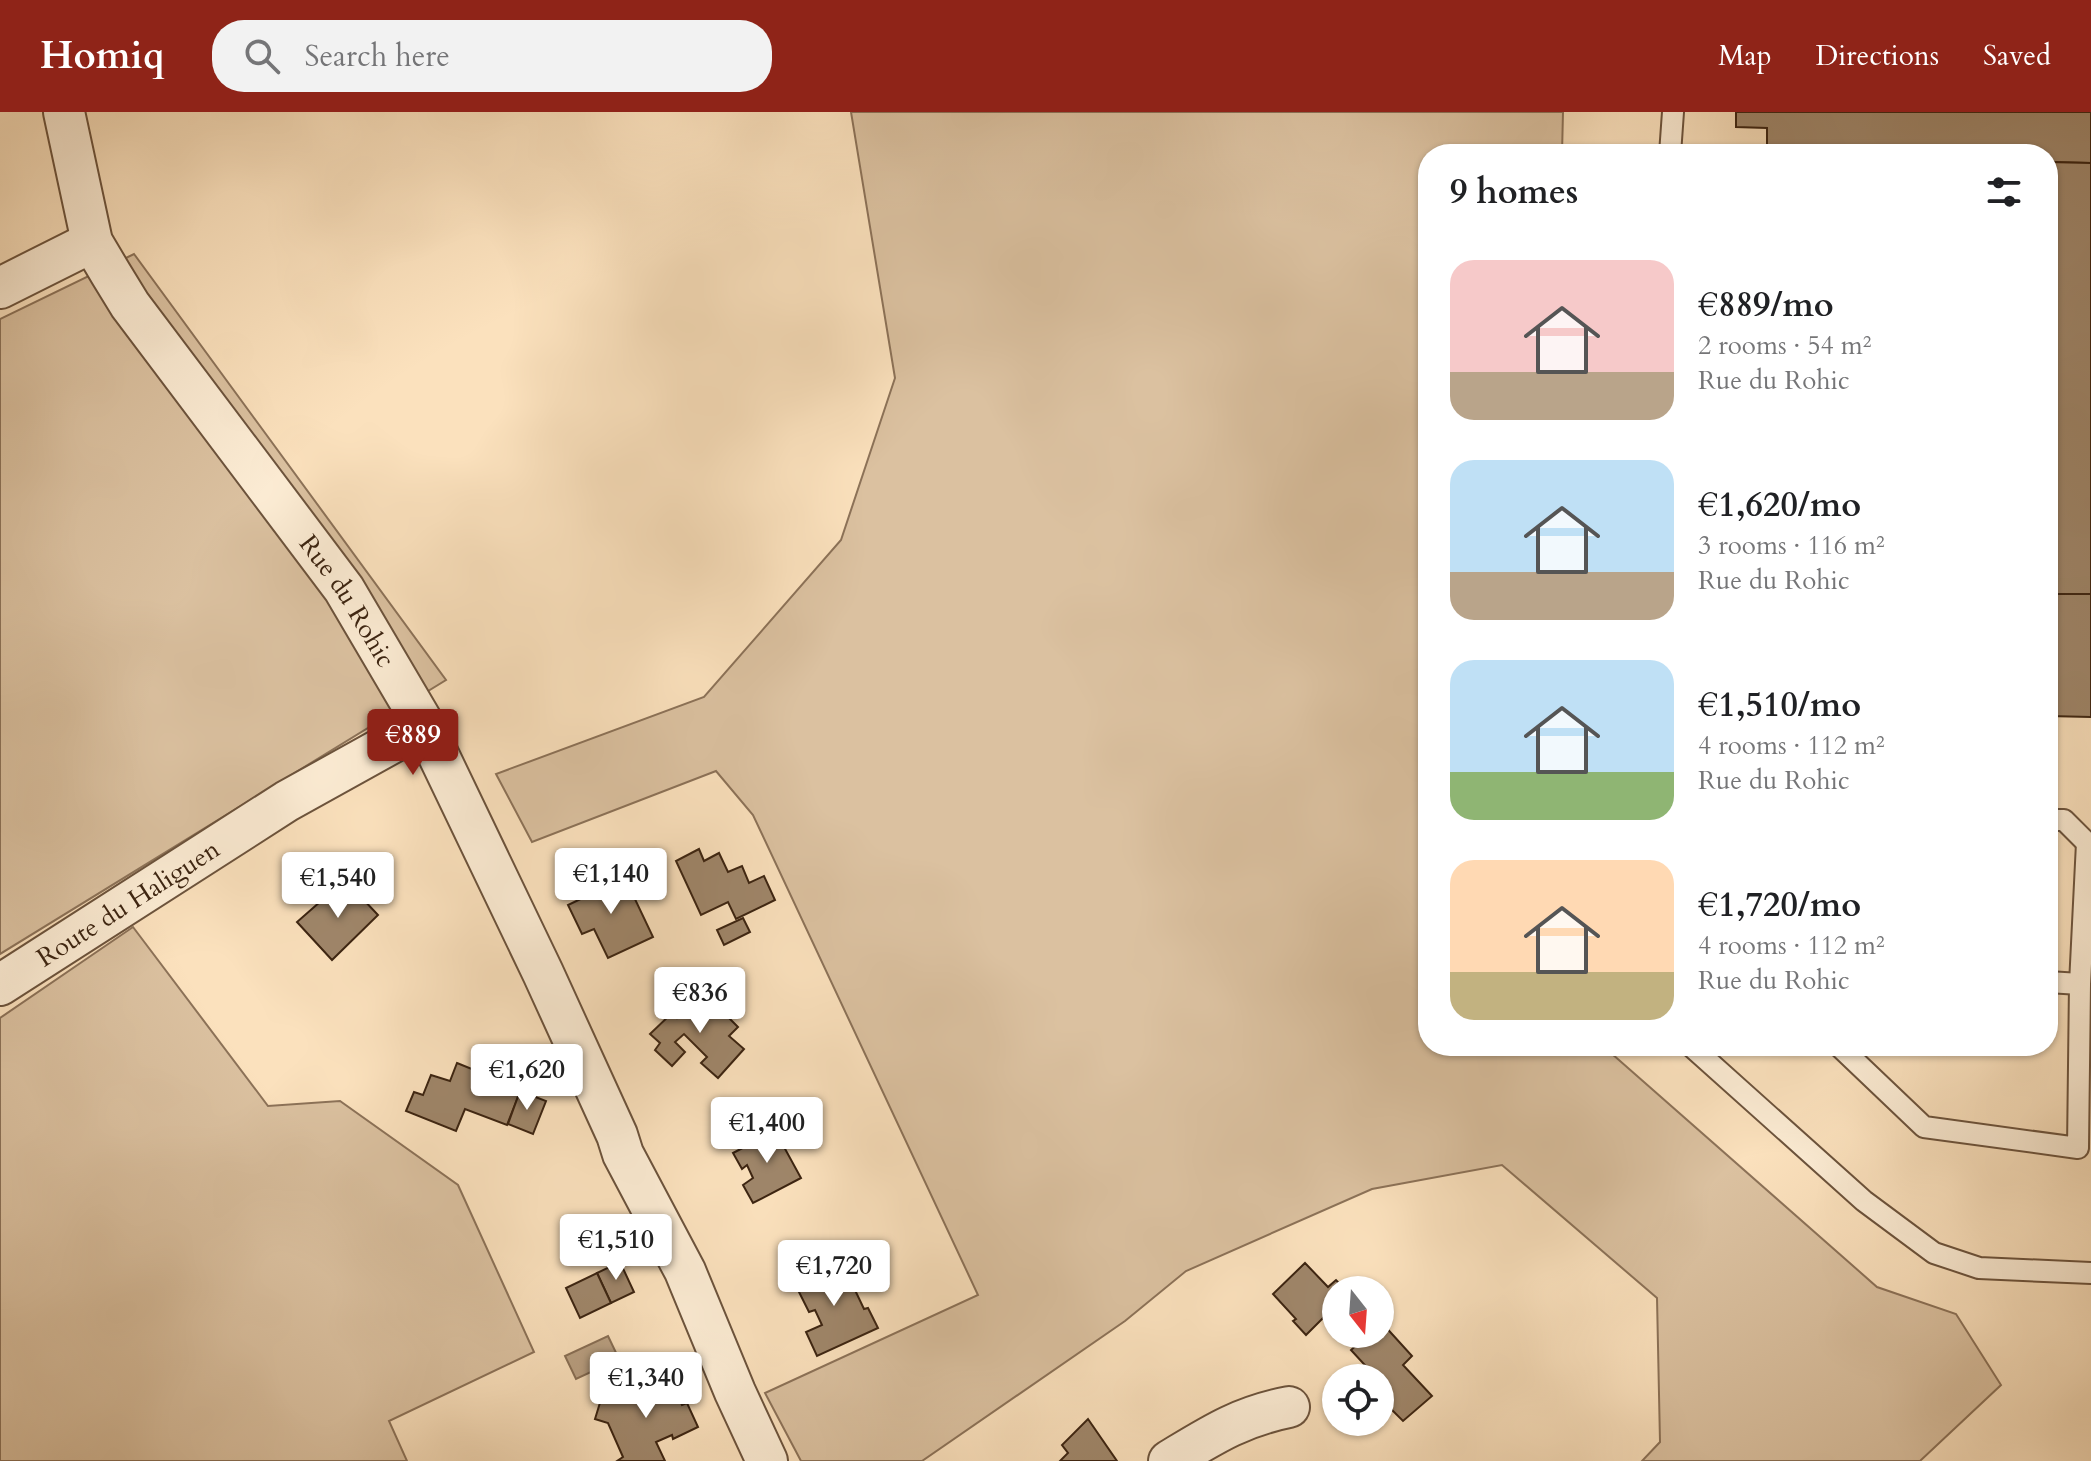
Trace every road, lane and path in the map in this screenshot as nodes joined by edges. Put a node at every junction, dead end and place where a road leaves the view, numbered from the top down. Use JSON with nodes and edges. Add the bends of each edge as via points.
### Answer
{"nodes":[{"id":1,"x":64,"y":112,"type":"edge"},
{"id":2,"x":1673,"y":112,"type":"edge"},
{"id":3,"x":1671,"y":144,"type":"edge"},
{"id":4,"x":92,"y":242,"type":"junction"},
{"id":5,"x":0,"y":288,"type":"edge"},
{"id":6,"x":424,"y":725,"type":"junction"},
{"id":7,"x":2058,"y":820,"type":"edge"},
{"id":8,"x":2089,"y":843,"type":"edge"},
{"id":9,"x":2058,"y":983,"type":"edge"},
{"id":10,"x":2080,"y":984,"type":"junction"},
{"id":11,"x":0,"y":985,"type":"edge"},
{"id":12,"x":1702,"y":1056,"type":"edge"},
{"id":13,"x":1849,"y":1056,"type":"edge"},
{"id":14,"x":2091,"y":1273,"type":"edge"},
{"id":15,"x":1289,"y":1407,"type":"dead end"},
{"id":16,"x":767,"y":1461,"type":"edge"},
{"id":17,"x":1169,"y":1461,"type":"edge"}],
"edges":[{"from":1,"to":4,"type":"street","name":"Rue du Rohic"},
{"from":2,"to":3,"type":"lane"},
{"from":4,"to":5,"type":"street"},
{"from":4,"to":6,"type":"street","name":"Rue du Rohic","via":[[130,305],[344,589]]},
{"from":6,"to":11,"type":"street","name":"Route du Haliguen","via":[[287,801]]},
{"from":6,"to":16,"type":"street","name":"Rue du Rohic","via":[[623,1154],[685,1271]]},
{"from":7,"to":8,"type":"lane"},
{"from":8,"to":10,"type":"lane"},
{"from":9,"to":10,"type":"lane"},
{"from":10,"to":13,"type":"lane","via":[[2078,1148],[1924,1127]]},
{"from":12,"to":14,"type":"lane","via":[[1864,1201],[1934,1253],[1979,1268]]},
{"from":15,"to":17,"type":"street","via":[[1228,1426]]}]}
